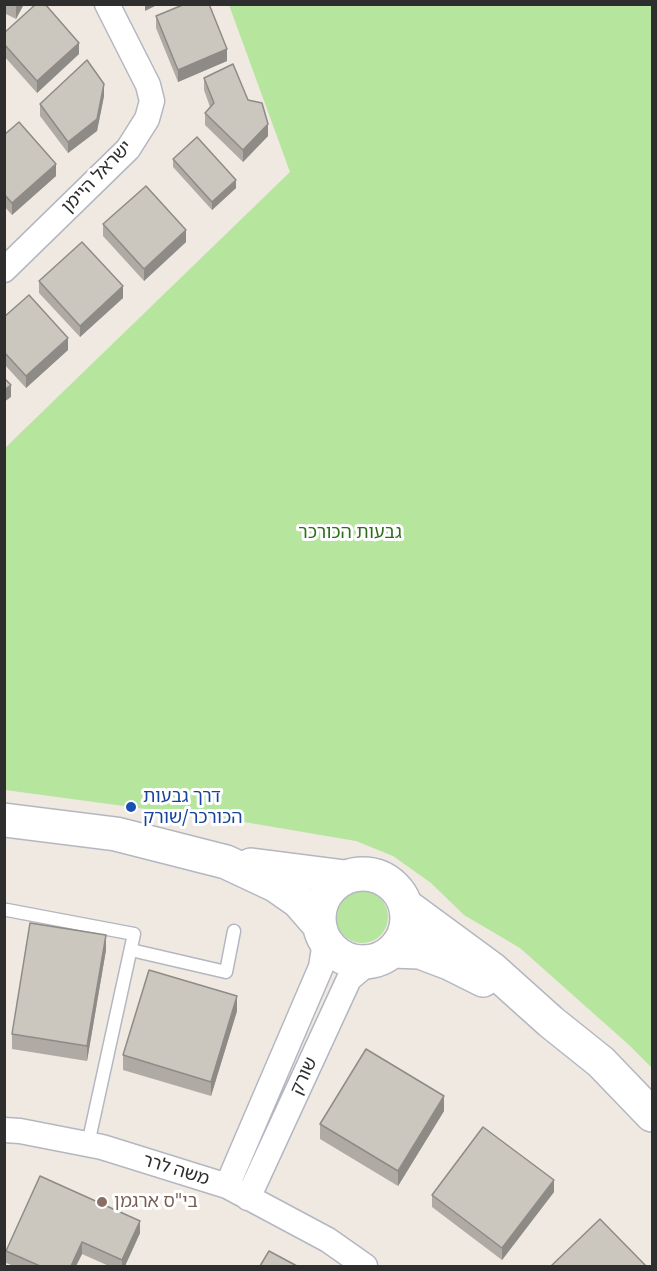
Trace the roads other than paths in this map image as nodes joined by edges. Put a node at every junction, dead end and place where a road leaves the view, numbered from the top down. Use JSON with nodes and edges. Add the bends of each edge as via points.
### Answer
{"nodes":[{"id":1,"x":107,"y":4,"type":"edge"},
{"id":2,"x":4,"y":270,"type":"edge"},
{"id":3,"x":4,"y":820,"type":"edge"},
{"id":4,"x":226,"y":862,"type":"junction"},
{"id":5,"x":345,"y":878,"type":"junction"},
{"id":6,"x":405,"y":905,"type":"junction"},
{"id":7,"x":7,"y":910,"type":"dead end"},
{"id":8,"x":234,"y":931,"type":"dead end"},
{"id":9,"x":322,"y":933,"type":"junction"},
{"id":10,"x":130,"y":950,"type":"junction"},
{"id":11,"x":380,"y":957,"type":"junction"},
{"id":12,"x":551,"y":1022,"type":"junction"},
{"id":13,"x":652,"y":1115,"type":"edge"},
{"id":14,"x":4,"y":1130,"type":"edge"},
{"id":15,"x":88,"y":1144,"type":"junction"},
{"id":16,"x":226,"y":1186,"type":"junction"},
{"id":17,"x":248,"y":1198,"type":"junction"},
{"id":18,"x":364,"y":1266,"type":"edge"}],
"edges":[{"from":1,"to":2,"type":"street","name":"ישראל היימן","via":[[147,85],[152,101],[147,119],[128,149]]},
{"from":3,"to":4,"type":"street","via":[[116,834]]},
{"from":4,"to":5,"type":"street"},
{"from":4,"to":9,"type":"street","via":[[275,885],[298,902]]},
{"from":5,"to":6,"type":"street","via":[[369,874],[381,878],[392,884]]},
{"from":5,"to":9,"type":"street","via":[[321,902]]},
{"from":6,"to":11,"type":"street","via":[[405,930],[400,942]]},
{"from":6,"to":12,"type":"street","via":[[492,969]]},
{"from":7,"to":10,"type":"lane","via":[[134,934]]},
{"from":8,"to":10,"type":"lane","via":[[226,972]]},
{"from":9,"to":11,"type":"street","via":[[344,958],[356,962]]},
{"from":9,"to":16,"type":"street","name":"שורק","via":[[321,967]]},
{"from":10,"to":15,"type":"lane"},
{"from":11,"to":12,"type":"street","via":[[420,952],[449,963]]},
{"from":11,"to":17,"type":"street","name":"שורק","via":[[349,979]]},
{"from":12,"to":13,"type":"street","via":[[602,1062]]},
{"from":14,"to":15,"type":"street","name":"משה לרר"},
{"from":15,"to":16,"type":"street","name":"משה לרר"},
{"from":16,"to":17,"type":"street","name":"משה לרר"},
{"from":17,"to":18,"type":"street","name":"משה לרר","via":[[328,1240]]}]}
